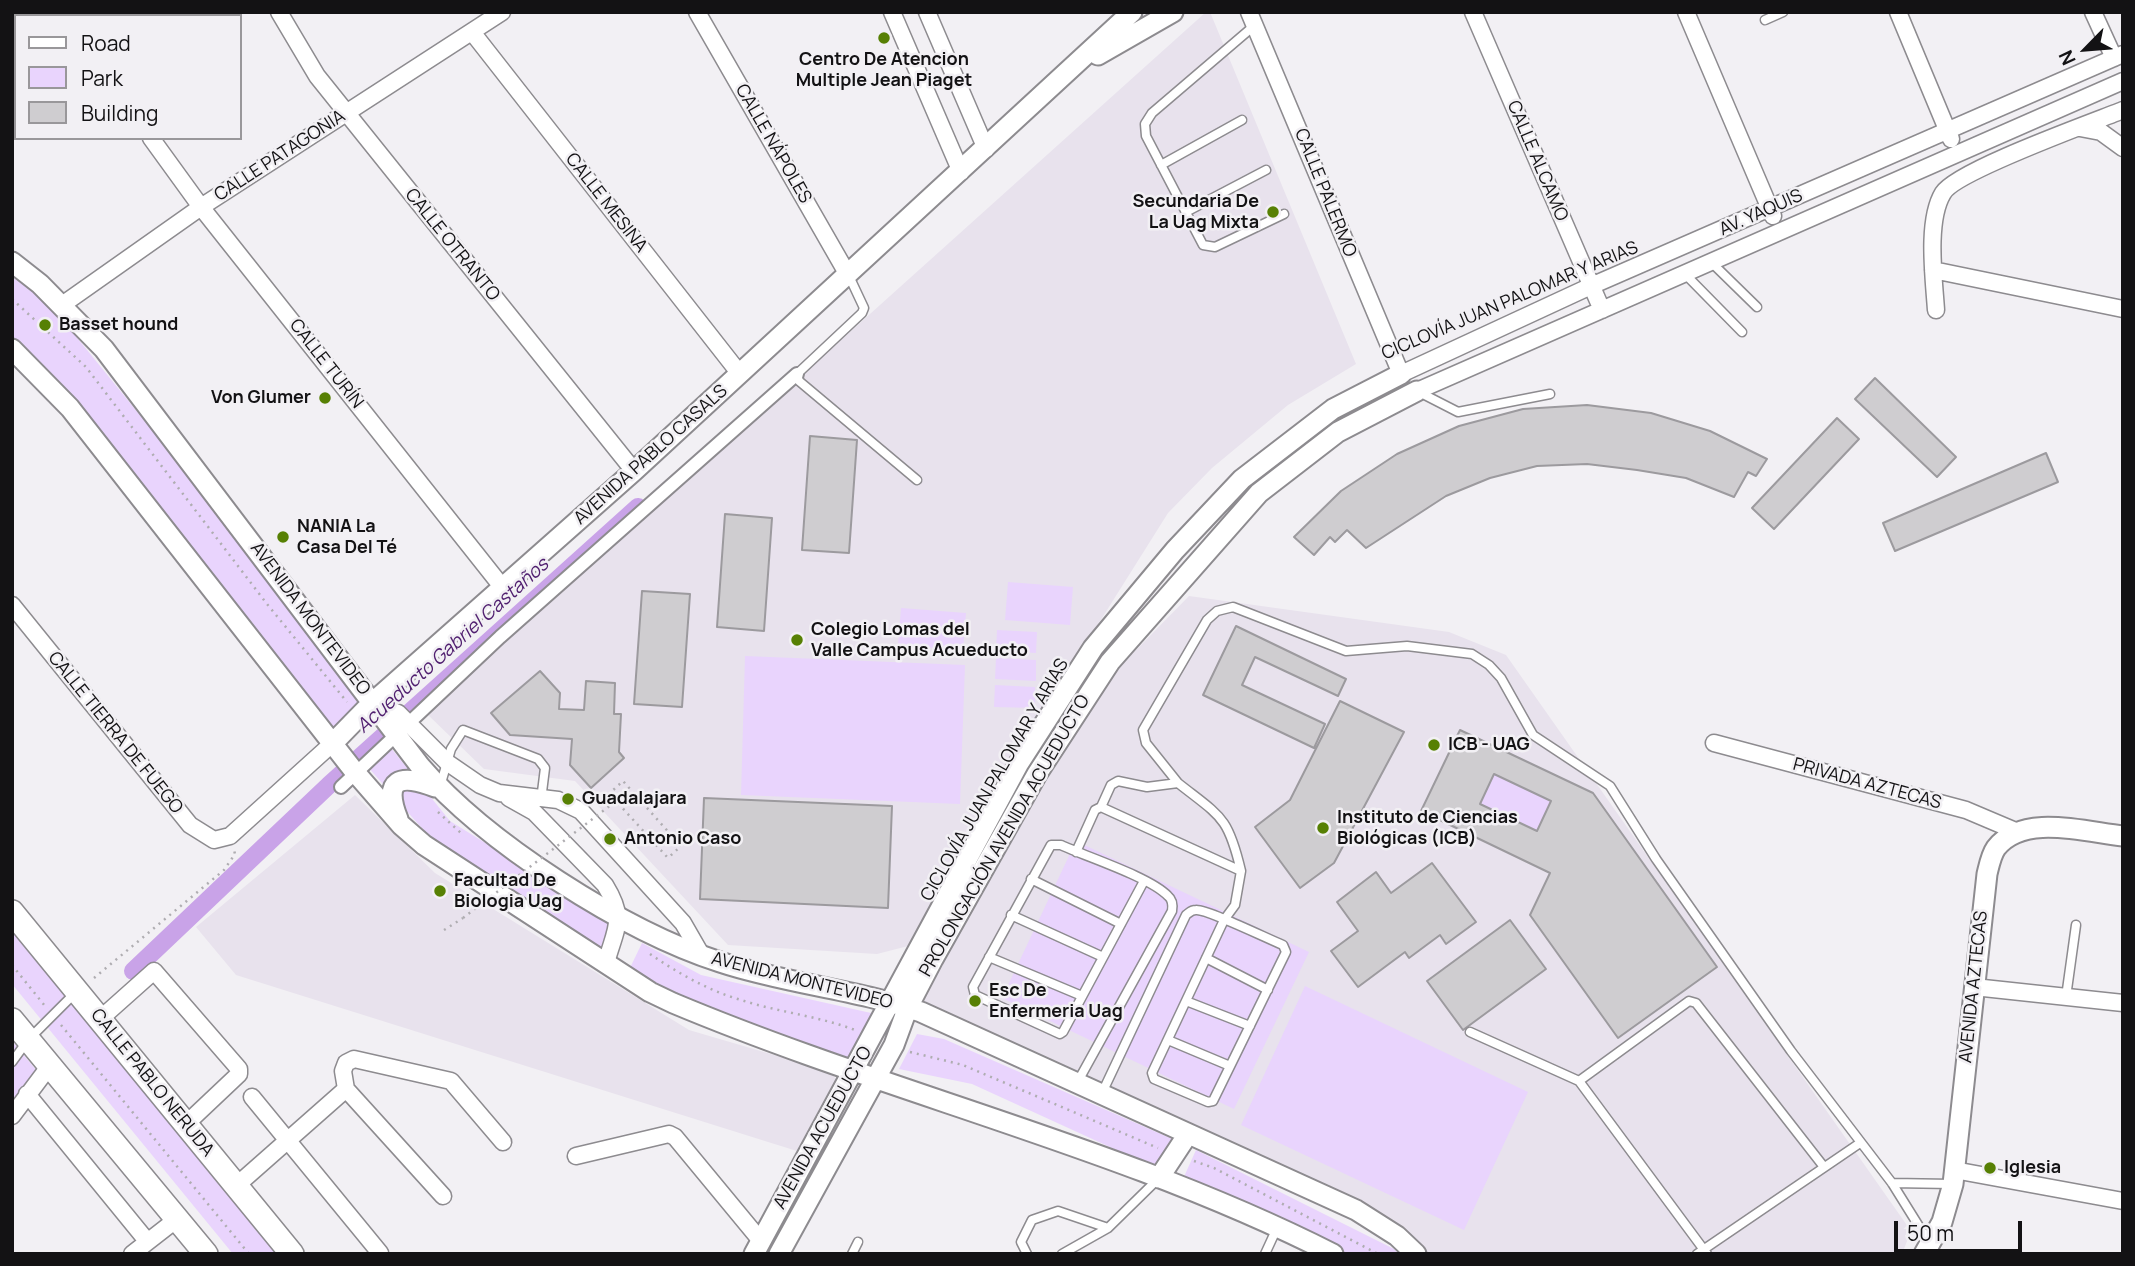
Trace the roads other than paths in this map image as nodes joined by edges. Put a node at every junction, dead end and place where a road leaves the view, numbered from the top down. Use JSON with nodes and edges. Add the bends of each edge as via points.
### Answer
{"nodes":[{"id":1,"x":279,"y":12,"type":"edge"},
{"id":2,"x":502,"y":12,"type":"edge"},
{"id":3,"x":697,"y":12,"type":"edge"},
{"id":4,"x":892,"y":12,"type":"edge"},
{"id":5,"x":928,"y":12,"type":"edge"},
{"id":6,"x":1132,"y":12,"type":"edge"},
{"id":7,"x":1173,"y":12,"type":"edge"},
{"id":8,"x":1473,"y":12,"type":"edge"},
{"id":9,"x":1686,"y":12,"type":"edge"},
{"id":10,"x":1783,"y":12,"type":"edge"},
{"id":11,"x":1898,"y":12,"type":"edge"},
{"id":12,"x":2094,"y":12,"type":"edge"},
{"id":13,"x":1252,"y":19,"type":"edge"},
{"id":14,"x":1765,"y":20,"type":"dead end"},
{"id":15,"x":1115,"y":27,"type":"edge"},
{"id":16,"x":472,"y":32,"type":"junction"},
{"id":17,"x":2118,"y":56,"type":"edge"},
{"id":18,"x":2123,"y":81,"type":"edge"},
{"id":19,"x":2123,"y":110,"type":"edge"},
{"id":20,"x":347,"y":114,"type":"junction"},
{"id":21,"x":1242,"y":120,"type":"dead end"},
{"id":22,"x":2080,"y":128,"type":"junction"},
{"id":23,"x":1948,"y":131,"type":"junction"},
{"id":24,"x":152,"y":140,"type":"edge"},
{"id":25,"x":2123,"y":148,"type":"edge"},
{"id":26,"x":986,"y":149,"type":"junction"},
{"id":27,"x":1957,"y":153,"type":"junction"},
{"id":28,"x":1161,"y":165,"type":"junction"},
{"id":29,"x":1266,"y":170,"type":"dead end"},
{"id":30,"x":961,"y":172,"type":"junction"},
{"id":31,"x":201,"y":207,"type":"junction"},
{"id":32,"x":1770,"y":209,"type":"junction"},
{"id":33,"x":1186,"y":212,"type":"junction"},
{"id":34,"x":1284,"y":214,"type":"dead end"},
{"id":35,"x":1779,"y":231,"type":"junction"},
{"id":36,"x":12,"y":262,"type":"edge"},
{"id":37,"x":1712,"y":263,"type":"junction"},
{"id":38,"x":1933,"y":270,"type":"junction"},
{"id":39,"x":1684,"y":273,"type":"junction"},
{"id":40,"x":848,"y":275,"type":"junction"},
{"id":41,"x":1591,"y":286,"type":"junction"},
{"id":42,"x":62,"y":306,"type":"junction"},
{"id":43,"x":1757,"y":307,"type":"dead end"},
{"id":44,"x":2123,"y":309,"type":"edge"},
{"id":45,"x":1602,"y":310,"type":"junction"},
{"id":46,"x":1936,"y":310,"type":"dead end"},
{"id":47,"x":1742,"y":332,"type":"dead end"},
{"id":48,"x":12,"y":349,"type":"edge"},
{"id":49,"x":740,"y":374,"type":"junction"},
{"id":50,"x":797,"y":374,"type":"junction"},
{"id":51,"x":1401,"y":374,"type":"junction"},
{"id":52,"x":1417,"y":391,"type":"junction"},
{"id":53,"x":1549,"y":394,"type":"dead end"},
{"id":54,"x":634,"y":471,"type":"junction"},
{"id":55,"x":917,"y":480,"type":"dead end"},
{"id":56,"x":503,"y":588,"type":"junction"},
{"id":57,"x":12,"y":605,"type":"edge"},
{"id":58,"x":1093,"y":648,"type":"junction"},
{"id":59,"x":1110,"y":662,"type":"junction"},
{"id":60,"x":373,"y":702,"type":"junction"},
{"id":61,"x":402,"y":729,"type":"junction"},
{"id":62,"x":334,"y":742,"type":"junction"},
{"id":63,"x":1714,"y":743,"type":"dead end"},
{"id":64,"x":448,"y":763,"type":"junction"},
{"id":65,"x":356,"y":773,"type":"junction"},
{"id":66,"x":1178,"y":783,"type":"junction"},
{"id":67,"x":341,"y":787,"type":"dead end"},
{"id":68,"x":439,"y":788,"type":"junction"},
{"id":69,"x":538,"y":805,"type":"junction"},
{"id":70,"x":1101,"y":807,"type":"junction"},
{"id":71,"x":401,"y":825,"type":"junction"},
{"id":72,"x":2018,"y":832,"type":"junction"},
{"id":73,"x":230,"y":836,"type":"joint"},
{"id":74,"x":2123,"y":836,"type":"edge"},
{"id":75,"x":1076,"y":852,"type":"junction"},
{"id":76,"x":1241,"y":872,"type":"junction"},
{"id":77,"x":1031,"y":878,"type":"junction"},
{"id":78,"x":1143,"y":881,"type":"junction"},
{"id":79,"x":1172,"y":911,"type":"junction"},
{"id":80,"x":12,"y":912,"type":"edge"},
{"id":81,"x":1011,"y":915,"type":"junction"},
{"id":82,"x":1186,"y":915,"type":"junction"},
{"id":83,"x":620,"y":916,"type":"junction"},
{"id":84,"x":1224,"y":920,"type":"junction"},
{"id":85,"x":1121,"y":924,"type":"junction"},
{"id":86,"x":2076,"y":925,"type":"dead end"},
{"id":87,"x":702,"y":956,"type":"junction"},
{"id":88,"x":989,"y":957,"type":"junction"},
{"id":89,"x":1103,"y":957,"type":"junction"},
{"id":90,"x":1206,"y":958,"type":"junction"},
{"id":91,"x":606,"y":963,"type":"junction"},
{"id":92,"x":1974,"y":987,"type":"junction"},
{"id":93,"x":1268,"y":990,"type":"junction"},
{"id":94,"x":77,"y":992,"type":"junction"},
{"id":95,"x":1082,"y":996,"type":"junction"},
{"id":96,"x":2066,"y":997,"type":"junction"},
{"id":97,"x":1186,"y":1001,"type":"junction"},
{"id":98,"x":2123,"y":1003,"type":"edge"},
{"id":99,"x":899,"y":1004,"type":"junction"},
{"id":100,"x":12,"y":1020,"type":"edge"},
{"id":101,"x":99,"y":1020,"type":"junction"},
{"id":102,"x":1250,"y":1026,"type":"junction"},
{"id":103,"x":1471,"y":1032,"type":"dead end"},
{"id":104,"x":28,"y":1040,"type":"junction"},
{"id":105,"x":1168,"y":1040,"type":"junction"},
{"id":106,"x":12,"y":1062,"type":"edge"},
{"id":107,"x":51,"y":1064,"type":"junction"},
{"id":108,"x":1230,"y":1066,"type":"junction"},
{"id":109,"x":855,"y":1070,"type":"junction"},
{"id":110,"x":874,"y":1077,"type":"junction"},
{"id":111,"x":1579,"y":1081,"type":"junction"},
{"id":112,"x":1077,"y":1083,"type":"junction"},
{"id":113,"x":346,"y":1089,"type":"junction"},
{"id":114,"x":27,"y":1094,"type":"junction"},
{"id":115,"x":1101,"y":1094,"type":"junction"},
{"id":116,"x":252,"y":1097,"type":"dead end"},
{"id":117,"x":12,"y":1116,"type":"edge"},
{"id":118,"x":185,"y":1125,"type":"junction"},
{"id":119,"x":1188,"y":1134,"type":"junction"},
{"id":120,"x":287,"y":1140,"type":"junction"},
{"id":121,"x":503,"y":1142,"type":"dead end"},
{"id":122,"x":1860,"y":1143,"type":"junction"},
{"id":123,"x":576,"y":1156,"type":"dead end"},
{"id":124,"x":1824,"y":1167,"type":"junction"},
{"id":125,"x":1953,"y":1177,"type":"junction"},
{"id":126,"x":1159,"y":1178,"type":"junction"},
{"id":127,"x":1892,"y":1183,"type":"junction"},
{"id":128,"x":236,"y":1186,"type":"junction"},
{"id":129,"x":443,"y":1196,"type":"dead end"},
{"id":130,"x":785,"y":1198,"type":"junction"},
{"id":131,"x":2123,"y":1201,"type":"edge"},
{"id":132,"x":803,"y":1208,"type":"junction"},
{"id":133,"x":177,"y":1219,"type":"junction"},
{"id":134,"x":1278,"y":1226,"type":"junction"},
{"id":135,"x":1108,"y":1228,"type":"junction"},
{"id":136,"x":147,"y":1241,"type":"junction"},
{"id":137,"x":858,"y":1242,"type":"dead end"},
{"id":138,"x":758,"y":1247,"type":"edge"},
{"id":139,"x":1927,"y":1249,"type":"edge"},
{"id":140,"x":1703,"y":1252,"type":"edge"},
{"id":141,"x":380,"y":1253,"type":"edge"},
{"id":142,"x":132,"y":1254,"type":"edge"},
{"id":143,"x":206,"y":1254,"type":"edge"},
{"id":144,"x":292,"y":1254,"type":"edge"},
{"id":145,"x":779,"y":1254,"type":"edge"},
{"id":146,"x":852,"y":1254,"type":"edge"},
{"id":147,"x":1027,"y":1254,"type":"edge"},
{"id":148,"x":1062,"y":1254,"type":"edge"},
{"id":149,"x":1265,"y":1254,"type":"edge"},
{"id":150,"x":1333,"y":1254,"type":"edge"},
{"id":151,"x":1416,"y":1254,"type":"edge"}],
"edges":[{"from":1,"to":20,"type":"street","name":"CALLE OTRANTO","via":[[299,49]]},
{"from":2,"to":16,"type":"street","name":"CALLE PATAGONIA"},
{"from":3,"to":40,"type":"street","name":"CALLE NÁPOLES"},
{"from":4,"to":30,"type":"street"},
{"from":5,"to":26,"type":"street"},
{"from":6,"to":15,"type":"street","name":"AVENIDA PABLO CASALS"},
{"from":7,"to":15,"type":"street","name":"AVENIDA PABLO CASALS"},
{"from":8,"to":41,"type":"street","name":"CALLE ALCAMO"},
{"from":9,"to":32,"type":"street"},
{"from":10,"to":14,"type":"lane"},
{"from":11,"to":23,"type":"street"},
{"from":12,"to":17,"type":"street"},
{"from":13,"to":28,"type":"lane","via":[[1145,124]]},
{"from":13,"to":51,"type":"street","name":"CALLE PALERMO"},
{"from":15,"to":26,"type":"street","name":"AVENIDA PABLO CASALS"},
{"from":16,"to":20,"type":"street","name":"CALLE PATAGONIA"},
{"from":16,"to":49,"type":"street","name":"CALLE MESINA"},
{"from":17,"to":23,"type":"street","name":"AV. YAQUIS"},
{"from":18,"to":27,"type":"street","name":"AV. YAQUIS"},
{"from":19,"to":22,"type":"street"},
{"from":20,"to":31,"type":"street","name":"CALLE PATAGONIA"},
{"from":20,"to":54,"type":"street","name":"CALLE OTRANTO"},
{"from":21,"to":28,"type":"lane"},
{"from":22,"to":25,"type":"street","via":[[2101,132]]},
{"from":22,"to":38,"type":"street","via":[[1948,186],[1935,214]]},
{"from":23,"to":27,"type":"street"},
{"from":23,"to":32,"type":"street","name":"AV. YAQUIS"},
{"from":24,"to":31,"type":"street","name":"CALLE TURÍN"},
{"from":26,"to":30,"type":"street","name":"AVENIDA PABLO CASALS"},
{"from":27,"to":35,"type":"street","name":"AV. YAQUIS"},
{"from":28,"to":33,"type":"lane"},
{"from":29,"to":33,"type":"lane"},
{"from":30,"to":40,"type":"street","name":"AVENIDA PABLO CASALS"},
{"from":31,"to":42,"type":"street","name":"CALLE PATAGONIA"},
{"from":31,"to":56,"type":"street","name":"CALLE TURÍN"},
{"from":32,"to":35,"type":"street"},
{"from":32,"to":41,"type":"street","name":"AV. YAQUIS"},
{"from":33,"to":34,"type":"lane","via":[[1209,248]]},
{"from":35,"to":37,"type":"street","name":"AV. YAQUIS"},
{"from":36,"to":42,"type":"street","name":"AVENIDA MONTEVIDEO"},
{"from":37,"to":39,"type":"street","name":"AV. YAQUIS"},
{"from":37,"to":43,"type":"lane"},
{"from":38,"to":44,"type":"street"},
{"from":38,"to":46,"type":"street"},
{"from":39,"to":45,"type":"street","name":"AV. YAQUIS"},
{"from":39,"to":47,"type":"lane"},
{"from":40,"to":49,"type":"street","name":"AVENIDA PABLO CASALS"},
{"from":40,"to":50,"type":"lane","via":[[864,307],[862,313]]},
{"from":41,"to":45,"type":"street","name":"CALLE ALCAMO"},
{"from":41,"to":51,"type":"street","name":"AV. YAQUIS"},
{"from":42,"to":60,"type":"street","name":"AVENIDA MONTEVIDEO","via":[[104,349]]},
{"from":45,"to":52,"type":"street","name":"AV. YAQUIS"},
{"from":48,"to":62,"type":"street","via":[[70,408]]},
{"from":49,"to":54,"type":"street","name":"AVENIDA PABLO CASALS"},
{"from":50,"to":55,"type":"lane","via":[[803,387]]},
{"from":50,"to":61,"type":"street"},
{"from":51,"to":58,"type":"street","name":"PROLONGACIÓN AVENIDA ACUEDUCTO","via":[[1333,409],[1242,480],[1175,550]]},
{"from":52,"to":53,"type":"lane","via":[[1458,412]]},
{"from":52,"to":59,"type":"street","name":"PROLONGACIÓN AVENIDA ACUEDUCTO","via":[[1338,432],[1259,493]]},
{"from":54,"to":56,"type":"street","name":"AVENIDA PABLO CASALS"},
{"from":56,"to":60,"type":"street","name":"AVENIDA PABLO CASALS"},
{"from":57,"to":73,"type":"street","name":"CALLE TIERRA DE FUEGO","via":[[190,825],[214,840]]},
{"from":58,"to":59,"type":"street"},
{"from":58,"to":99,"type":"street","name":"PROLONGACIÓN AVENIDA ACUEDUCTO","via":[[1019,763]]},
{"from":59,"to":99,"type":"street","name":"PROLONGACIÓN AVENIDA ACUEDUCTO"},
{"from":60,"to":61,"type":"street","name":"AVENIDA MONTEVIDEO"},
{"from":60,"to":62,"type":"street","name":"AVENIDA PABLO CASALS"},
{"from":61,"to":64,"type":"street"},
{"from":61,"to":65,"type":"street"},
{"from":61,"to":68,"type":"street","name":"AVENIDA MONTEVIDEO"},
{"from":62,"to":65,"type":"street"},
{"from":62,"to":73,"type":"street","name":"AVENIDA PABLO CASALS"},
{"from":63,"to":72,"type":"street","name":"PRIVADA AZTECAS","via":[[1966,810]]},
{"from":64,"to":68,"type":"lane"},
{"from":64,"to":69,"type":"street","via":[[499,793]]},
{"from":64,"to":69,"type":"lane","via":[[451,749],[465,730],[538,760],[545,768]]},
{"from":65,"to":67,"type":"street"},
{"from":65,"to":71,"type":"street"},
{"from":66,"to":70,"type":"lane","via":[[1147,787],[1118,781],[1111,785]]},
{"from":66,"to":76,"type":"lane","via":[[1225,820]]},
{"from":66,"to":122,"type":"lane","via":[[1146,743],[1143,730],[1168,682],[1217,611],[1233,607],[1346,651],[1407,646],[1472,654],[1501,678],[1534,735],[1610,786],[1656,859]]},
{"from":68,"to":71,"type":"street","via":[[414,778],[397,783],[392,801]]},
{"from":68,"to":83,"type":"street","name":"AVENIDA MONTEVIDEO","via":[[499,840]]},
{"from":69,"to":83,"type":"street","via":[[605,885]]},
{"from":69,"to":87,"type":"street","via":[[570,804],[585,816],[683,923]]},
{"from":70,"to":75,"type":"lane","via":[[1095,810]]},
{"from":70,"to":76,"type":"lane"},
{"from":71,"to":91,"type":"street","via":[[424,845]]},
{"from":72,"to":74,"type":"street","via":[[2050,829]]},
{"from":72,"to":92,"type":"street","name":"AVENIDA AZTECAS","via":[[1994,850],[1987,874]]},
{"from":75,"to":77,"type":"lane","via":[[1051,845]]},
{"from":75,"to":78,"type":"lane"},
{"from":76,"to":84,"type":"lane","via":[[1239,896]]},
{"from":77,"to":81,"type":"lane"},
{"from":77,"to":85,"type":"lane"},
{"from":78,"to":79,"type":"lane","via":[[1168,895]]},
{"from":78,"to":85,"type":"lane"},
{"from":79,"to":82,"type":"lane"},
{"from":79,"to":112,"type":"lane"},
{"from":80,"to":94,"type":"main road","name":"CALLE PABLO NERUDA"},
{"from":81,"to":88,"type":"lane"},
{"from":81,"to":89,"type":"lane"},
{"from":82,"to":84,"type":"lane","via":[[1198,909]]},
{"from":82,"to":115,"type":"lane"},
{"from":83,"to":87,"type":"street","name":"AVENIDA MONTEVIDEO"},
{"from":83,"to":91,"type":"street"},
{"from":84,"to":90,"type":"lane"},
{"from":84,"to":93,"type":"lane","via":[[1283,945],[1286,955]]},
{"from":85,"to":89,"type":"lane"},
{"from":86,"to":96,"type":"lane"},
{"from":87,"to":99,"type":"street","name":"AVENIDA MONTEVIDEO"},
{"from":88,"to":95,"type":"lane"},
{"from":88,"to":95,"type":"lane","via":[[973,987],[975,995],[1060,1034]]},
{"from":89,"to":95,"type":"lane"},
{"from":90,"to":93,"type":"lane"},
{"from":90,"to":97,"type":"lane"},
{"from":91,"to":109,"type":"street","via":[[673,1003]]},
{"from":92,"to":96,"type":"street"},
{"from":92,"to":125,"type":"street","name":"AVENIDA AZTECAS"},
{"from":93,"to":102,"type":"lane"},
{"from":94,"to":101,"type":"main road","name":"CALLE PABLO NERUDA"},
{"from":94,"to":104,"type":"lane"},
{"from":96,"to":98,"type":"street"},
{"from":97,"to":102,"type":"lane"},
{"from":97,"to":105,"type":"lane"},
{"from":99,"to":109,"type":"street","name":"AVENIDA ACUEDUCTO"},
{"from":99,"to":110,"type":"street","name":"AVENIDA ACUEDUCTO","via":[[894,1045]]},
{"from":99,"to":112,"type":"street","name":"AVENIDA MONTEVIDEO"},
{"from":100,"to":104,"type":"main road"},
{"from":101,"to":118,"type":"main road","name":"CALLE PABLO NERUDA"},
{"from":101,"to":118,"type":"street","via":[[155,971],[239,1069]]},
{"from":102,"to":108,"type":"lane"},
{"from":103,"to":111,"type":"lane"},
{"from":104,"to":106,"type":"lane"},
{"from":104,"to":107,"type":"main road"},
{"from":105,"to":108,"type":"lane"},
{"from":105,"to":108,"type":"lane","via":[[1152,1073],[1154,1079],[1208,1102],[1213,1101]]},
{"from":107,"to":114,"type":"street"},
{"from":107,"to":133,"type":"main road"},
{"from":109,"to":110,"type":"street"},
{"from":109,"to":130,"type":"street","name":"AVENIDA ACUEDUCTO"},
{"from":110,"to":126,"type":"street"},
{"from":110,"to":132,"type":"street","name":"AVENIDA ACUEDUCTO"},
{"from":111,"to":124,"type":"lane","via":[[1693,1001]]},
{"from":111,"to":140,"type":"lane"},
{"from":112,"to":115,"type":"street","name":"AVENIDA MONTEVIDEO"},
{"from":113,"to":120,"type":"street"},
{"from":113,"to":121,"type":"street","via":[[343,1071],[354,1059],[451,1080]]},
{"from":113,"to":129,"type":"street"},
{"from":114,"to":117,"type":"street"},
{"from":114,"to":136,"type":"street"},
{"from":115,"to":119,"type":"street","name":"AVENIDA MONTEVIDEO"},
{"from":116,"to":120,"type":"street"},
{"from":118,"to":128,"type":"main road","name":"CALLE PABLO NERUDA"},
{"from":119,"to":126,"type":"street"},
{"from":119,"to":151,"type":"street","name":"AVENIDA MONTEVIDEO","via":[[1356,1210]]},
{"from":120,"to":128,"type":"street"},
{"from":120,"to":141,"type":"street"},
{"from":122,"to":124,"type":"lane"},
{"from":122,"to":127,"type":"lane"},
{"from":123,"to":138,"type":"street","via":[[669,1134],[675,1137]]},
{"from":124,"to":140,"type":"lane"},
{"from":125,"to":127,"type":"lane"},
{"from":125,"to":131,"type":"street"},
{"from":125,"to":139,"type":"street","name":"AVENIDA AZTECAS","via":[[1948,1205]]},
{"from":126,"to":134,"type":"street"},
{"from":126,"to":135,"type":"lane"},
{"from":127,"to":139,"type":"lane"},
{"from":128,"to":144,"type":"main road","name":"CALLE PABLO NERUDA"},
{"from":130,"to":132,"type":"street"},
{"from":130,"to":138,"type":"street","name":"AVENIDA ACUEDUCTO"},
{"from":132,"to":145,"type":"street","name":"AVENIDA ACUEDUCTO"},
{"from":133,"to":136,"type":"street"},
{"from":133,"to":143,"type":"main road"},
{"from":134,"to":149,"type":"lane"},
{"from":134,"to":150,"type":"street"},
{"from":135,"to":147,"type":"lane","via":[[1058,1210],[1032,1220],[1021,1242]]},
{"from":135,"to":148,"type":"lane"},
{"from":136,"to":142,"type":"street"},
{"from":137,"to":146,"type":"lane"}]}
